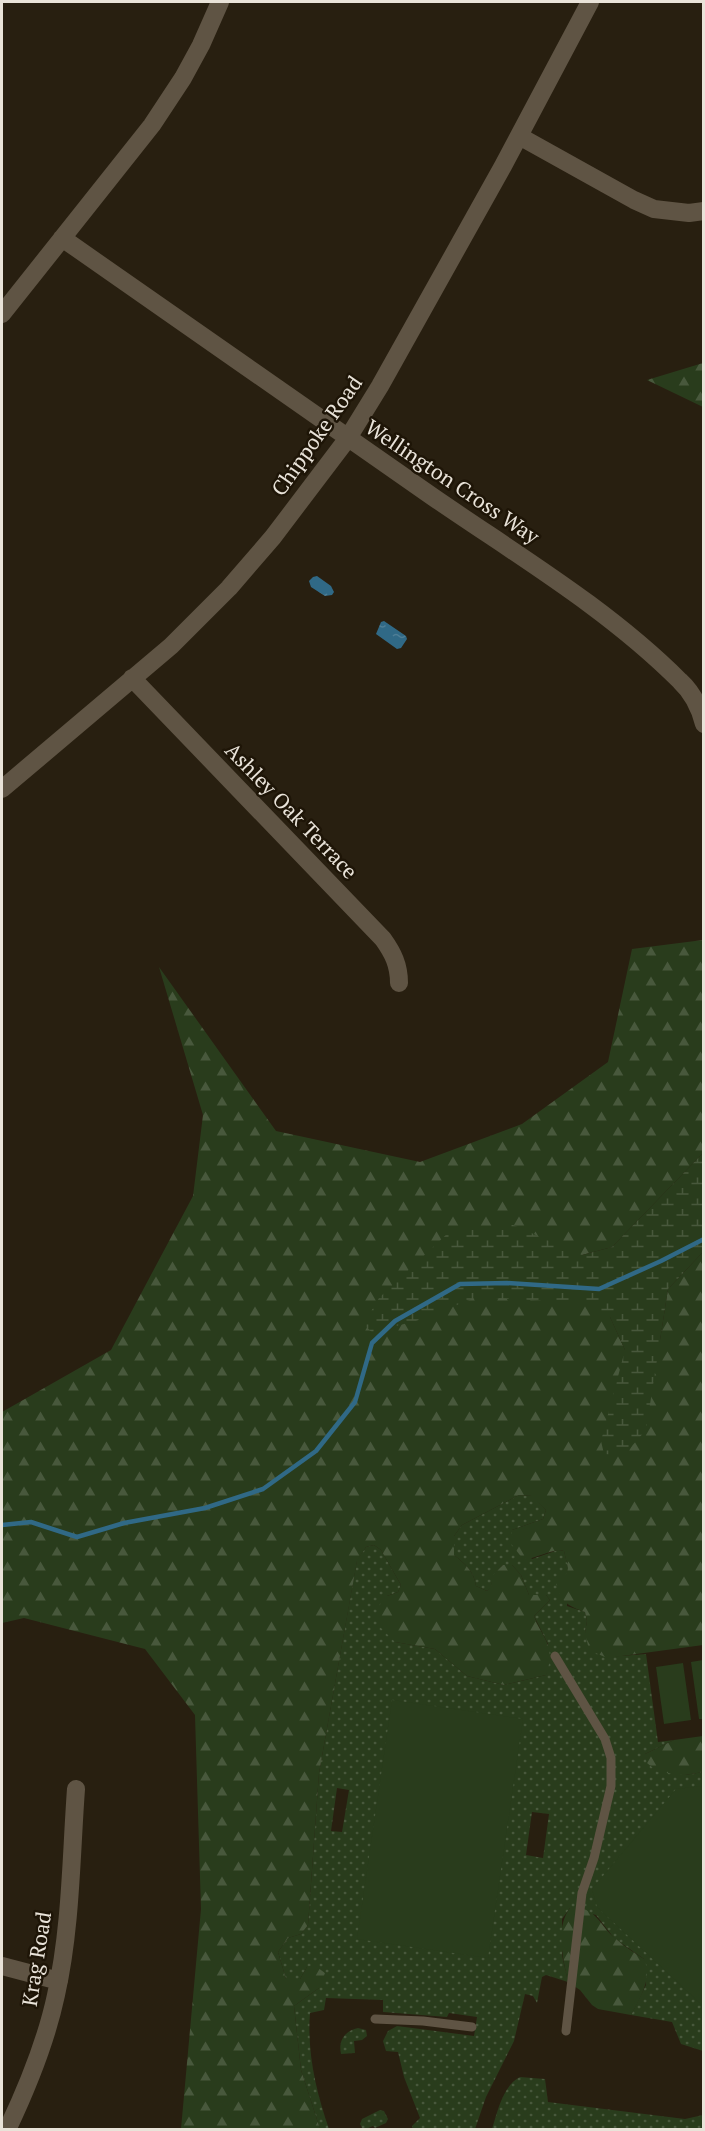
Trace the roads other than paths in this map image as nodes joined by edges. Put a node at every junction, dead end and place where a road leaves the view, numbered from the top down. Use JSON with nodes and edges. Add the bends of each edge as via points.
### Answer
{"nodes":[{"id":1,"x":220,"y":2,"type":"edge"},
{"id":2,"x":590,"y":2,"type":"edge"},
{"id":3,"x":519,"y":136,"type":"junction"},
{"id":4,"x":704,"y":211,"type":"edge"},
{"id":5,"x":62,"y":238,"type":"junction"},
{"id":6,"x":2,"y":314,"type":"edge"},
{"id":7,"x":348,"y":438,"type":"junction"},
{"id":8,"x":132,"y":678,"type":"junction"},
{"id":9,"x":704,"y":724,"type":"edge"},
{"id":10,"x":2,"y":789,"type":"edge"},
{"id":11,"x":399,"y":983,"type":"dead end"},
{"id":12,"x":555,"y":1656,"type":"dead end"},
{"id":13,"x":76,"y":1789,"type":"dead end"},
{"id":14,"x":2,"y":1966,"type":"edge"},
{"id":15,"x":59,"y":1981,"type":"junction"},
{"id":16,"x":375,"y":2019,"type":"dead end"},
{"id":17,"x":472,"y":2026,"type":"dead end"},
{"id":18,"x":566,"y":2031,"type":"dead end"},
{"id":19,"x":7,"y":2130,"type":"edge"}],
"edges":[{"from":1,"to":5,"type":"street","via":[[187,69],[152,125]]},
{"from":2,"to":3,"type":"street","name":"Chippoke Road"},
{"from":3,"to":4,"type":"street","via":[[645,206],[672,212]]},
{"from":3,"to":7,"type":"street","name":"Chippoke Road"},
{"from":5,"to":6,"type":"street"},
{"from":5,"to":7,"type":"street","name":"Wellington Cross Way"},
{"from":7,"to":8,"type":"street","name":"Chippoke Road","via":[[229,588],[171,646]]},
{"from":7,"to":9,"type":"street","name":"Wellington Cross Way","via":[[569,589],[638,643],[682,682]]},
{"from":8,"to":10,"type":"street","name":"Chippoke Road"},
{"from":8,"to":11,"type":"street","name":"Ashley Oak Terrace","via":[[383,939],[399,968]]},
{"from":12,"to":18,"type":"lane","via":[[605,1739],[611,1758],[611,1786],[582,1893]]},
{"from":13,"to":15,"type":"street","name":"Krag Road"},
{"from":14,"to":15,"type":"street"},
{"from":15,"to":19,"type":"street","name":"Krag Road","via":[[41,2050]]},
{"from":16,"to":17,"type":"lane"}]}
